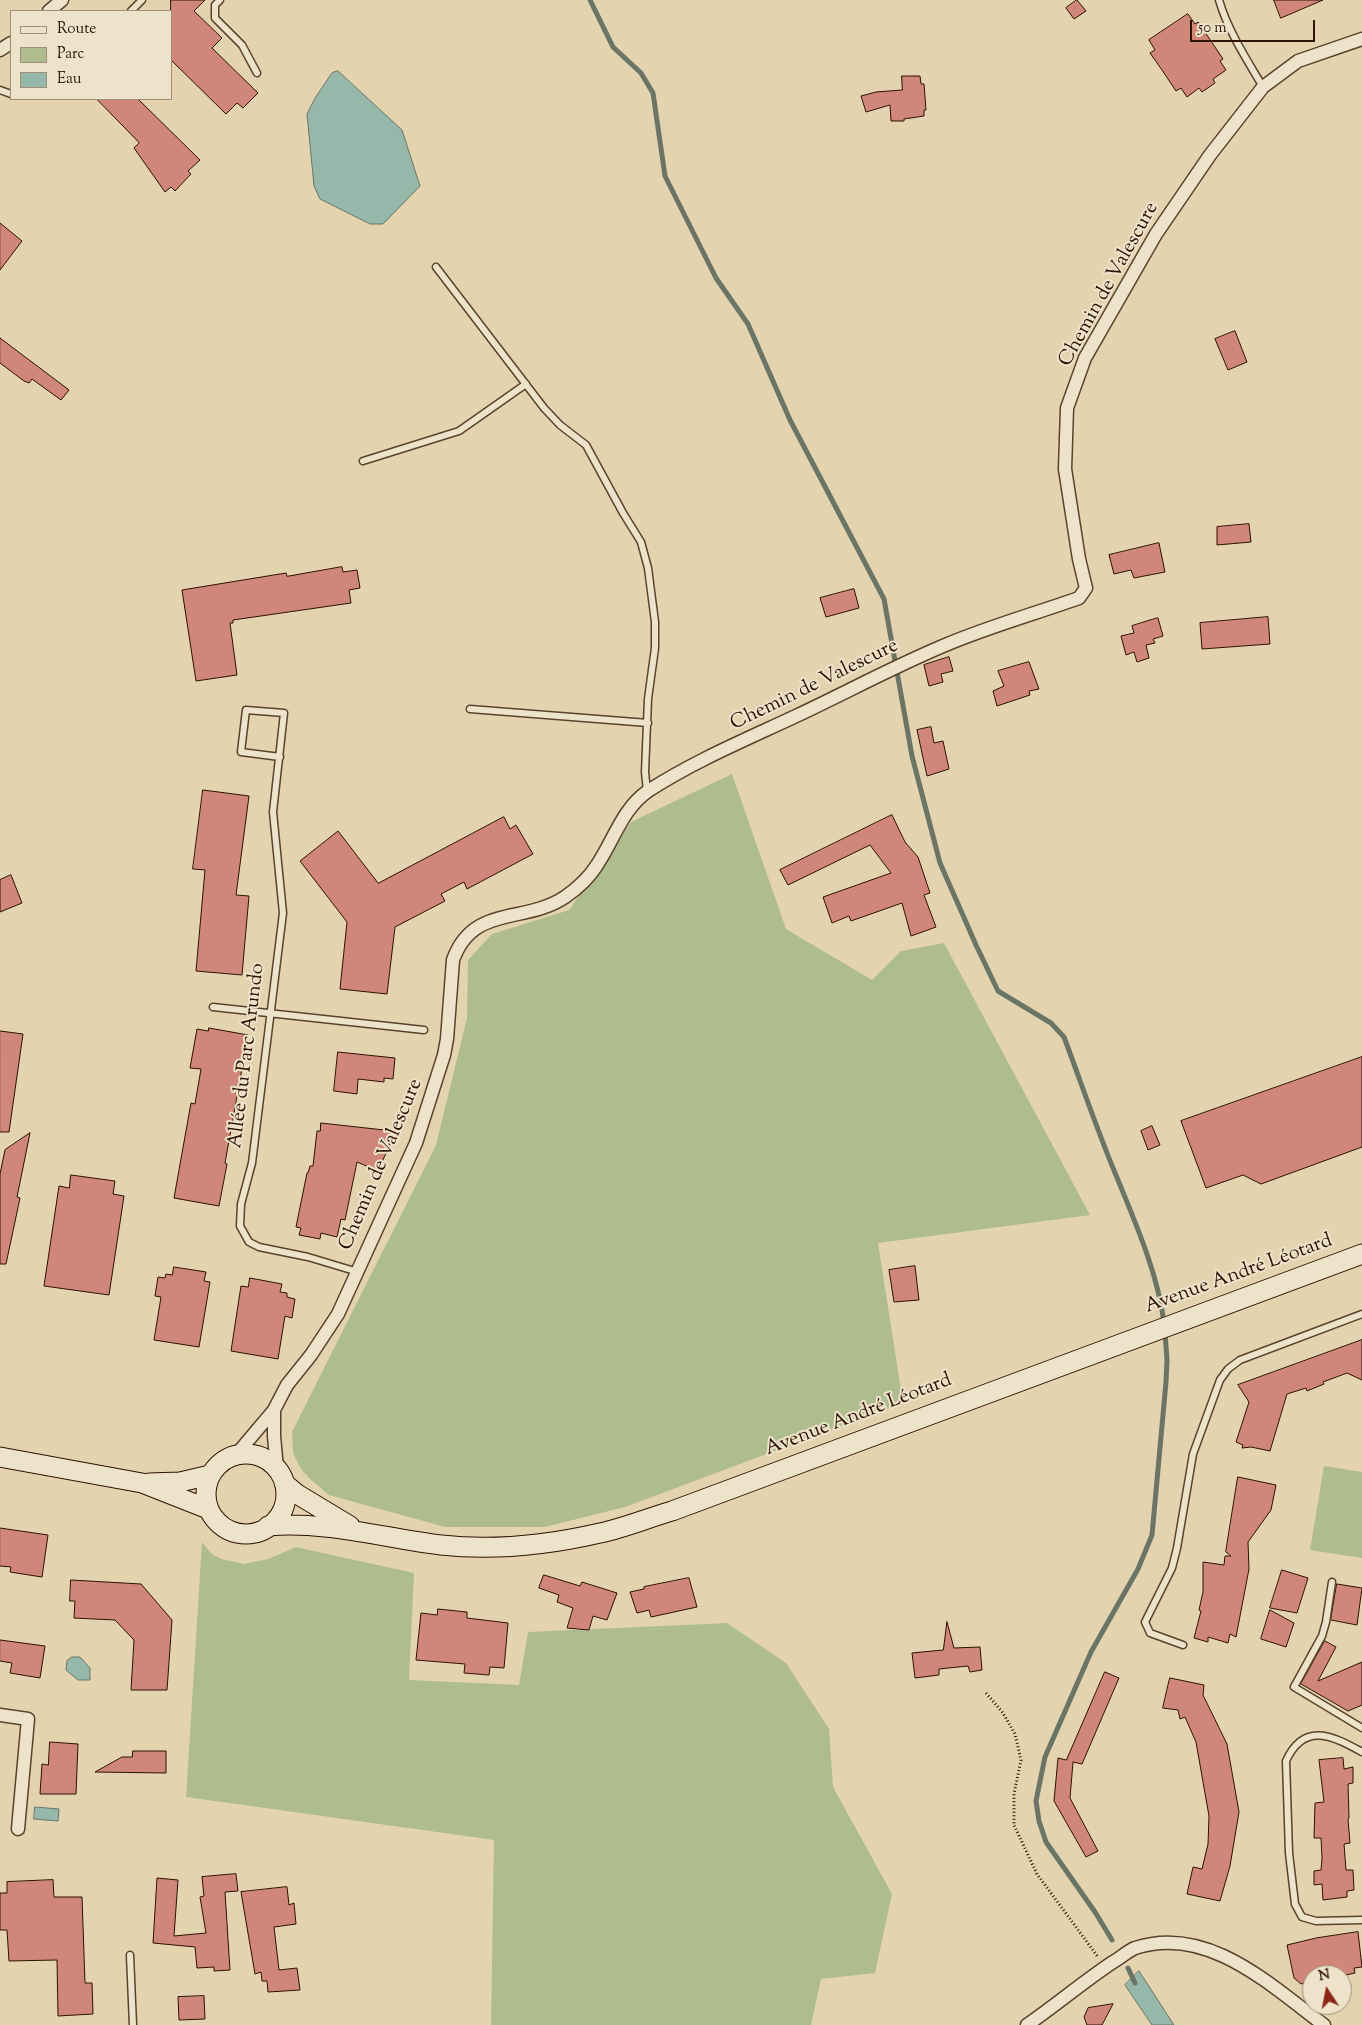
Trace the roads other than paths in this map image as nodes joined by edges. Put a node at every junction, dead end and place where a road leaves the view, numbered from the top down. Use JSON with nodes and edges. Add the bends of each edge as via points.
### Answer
{"nodes":[{"id":1,"x":62,"y":0,"type":"edge"},
{"id":2,"x":142,"y":0,"type":"edge"},
{"id":3,"x":220,"y":0,"type":"edge"},
{"id":4,"x":1219,"y":0,"type":"edge"},
{"id":5,"x":50,"y":10,"type":"edge"},
{"id":6,"x":132,"y":10,"type":"edge"},
{"id":7,"x":1362,"y":39,"type":"edge"},
{"id":8,"x":256,"y":73,"type":"dead end"},
{"id":9,"x":1263,"y":87,"type":"junction"},
{"id":10,"x":436,"y":267,"type":"dead end"},
{"id":11,"x":526,"y":384,"type":"junction"},
{"id":12,"x":363,"y":461,"type":"dead end"},
{"id":13,"x":470,"y":709,"type":"dead end"},
{"id":14,"x":648,"y":723,"type":"junction"},
{"id":15,"x":280,"y":757,"type":"junction"},
{"id":16,"x":647,"y":792,"type":"junction"},
{"id":17,"x":212,"y":1007,"type":"dead end"},
{"id":18,"x":269,"y":1014,"type":"junction"},
{"id":19,"x":424,"y":1030,"type":"dead end"},
{"id":20,"x":1362,"y":1254,"type":"edge"},
{"id":21,"x":358,"y":1272,"type":"junction"},
{"id":22,"x":1362,"y":1314,"type":"edge"},
{"id":23,"x":274,"y":1410,"type":"junction"},
{"id":24,"x":236,"y":1455,"type":"junction"},
{"id":25,"x":1,"y":1459,"type":"edge"},
{"id":26,"x":210,"y":1475,"type":"junction"},
{"id":27,"x":280,"y":1476,"type":"junction"},
{"id":28,"x":142,"y":1483,"type":"junction"},
{"id":29,"x":208,"y":1508,"type":"junction"},
{"id":30,"x":268,"y":1526,"type":"junction"},
{"id":31,"x":358,"y":1530,"type":"junction"},
{"id":32,"x":1332,"y":1582,"type":"dead end"},
{"id":33,"x":1183,"y":1645,"type":"dead end"},
{"id":34,"x":0,"y":1716,"type":"edge"},
{"id":35,"x":1362,"y":1728,"type":"edge"},
{"id":36,"x":1362,"y":1752,"type":"edge"},
{"id":37,"x":18,"y":1829,"type":"dead end"},
{"id":38,"x":1362,"y":1920,"type":"edge"},
{"id":39,"x":130,"y":1955,"type":"dead end"},
{"id":40,"x":132,"y":2025,"type":"edge"},
{"id":41,"x":1026,"y":2025,"type":"edge"},
{"id":42,"x":1324,"y":2025,"type":"edge"}],
"edges":[{"from":1,"to":5,"type":"street"},
{"from":2,"to":6,"type":"lane"},
{"from":3,"to":8,"type":"lane","via":[[215,5],[216,18],[242,44]]},
{"from":4,"to":9,"type":"lane","via":[[1223,14]]},
{"from":7,"to":9,"type":"street","name":"Chemin de Valescure","via":[[1298,61]]},
{"from":9,"to":16,"type":"street","name":"Chemin de Valescure","via":[[1210,155],[1156,234],[1085,358],[1067,408],[1065,469],[1086,588],[1079,598],[944,645],[761,731]]},
{"from":10,"to":11,"type":"lane"},
{"from":11,"to":12,"type":"lane","via":[[460,431]]},
{"from":11,"to":14,"type":"lane","via":[[560,425],[586,445],[641,542],[655,622],[656,648],[648,699]]},
{"from":13,"to":14,"type":"lane"},
{"from":14,"to":16,"type":"lane"},
{"from":15,"to":15,"type":"lane","name":"Allée du Parc Arundo","via":[[284,713],[246,710],[241,752]]},
{"from":15,"to":18,"type":"lane","name":"Allée du Parc Arundo","via":[[274,812],[282,913]]},
{"from":16,"to":21,"type":"street","name":"Chemin de Valescure","via":[[622,818],[598,865],[580,886],[557,902],[484,923],[474,929],[457,949],[451,970],[447,1039],[439,1074],[416,1143]]},
{"from":17,"to":18,"type":"lane"},
{"from":18,"to":19,"type":"lane"},
{"from":18,"to":21,"type":"lane","name":"Allée du Parc Arundo","via":[[252,1163],[241,1204],[240,1226],[249,1242],[258,1247]]},
{"from":20,"to":31,"type":"main road","name":"Avenue André Léotard","via":[[672,1510],[600,1533],[511,1546],[475,1547],[441,1545]]},
{"from":21,"to":23,"type":"street","name":"Chemin de Valescure","via":[[338,1314],[287,1385]]},
{"from":22,"to":33,"type":"lane","via":[[1240,1360],[1220,1380],[1193,1454],[1172,1568],[1145,1622],[1150,1633]]},
{"from":23,"to":24,"type":"street","name":"Chemin de Valescure"},
{"from":23,"to":27,"type":"street","name":"Chemin de Valescure"},
{"from":24,"to":26,"type":"main road","via":[[216,1466]]},
{"from":24,"to":27,"type":"main road","via":[[259,1456],[269,1461]]},
{"from":25,"to":28,"type":"main road"},
{"from":26,"to":28,"type":"main road","via":[[180,1482]]},
{"from":26,"to":29,"type":"main road","via":[[206,1492]]},
{"from":27,"to":30,"type":"main road","via":[[285,1502],[276,1520]]},
{"from":27,"to":31,"type":"main road","name":"Avenue André Léotard","via":[[303,1498]]},
{"from":28,"to":29,"type":"main road"},
{"from":29,"to":30,"type":"main road","via":[[229,1530],[249,1533]]},
{"from":30,"to":31,"type":"main road","name":"Avenue André Léotard","via":[[310,1525]]},
{"from":32,"to":35,"type":"lane","via":[[1322,1636],[1294,1687]]},
{"from":34,"to":37,"type":"street","via":[[28,1719]]},
{"from":36,"to":38,"type":"lane","via":[[1334,1737],[1315,1735],[1291,1749],[1286,1761],[1289,1852],[1295,1904],[1302,1917],[1316,1921]]},
{"from":39,"to":40,"type":"lane"},
{"from":41,"to":42,"type":"street","via":[[1134,1949],[1182,1943],[1213,1951],[1253,1972]]}]}
